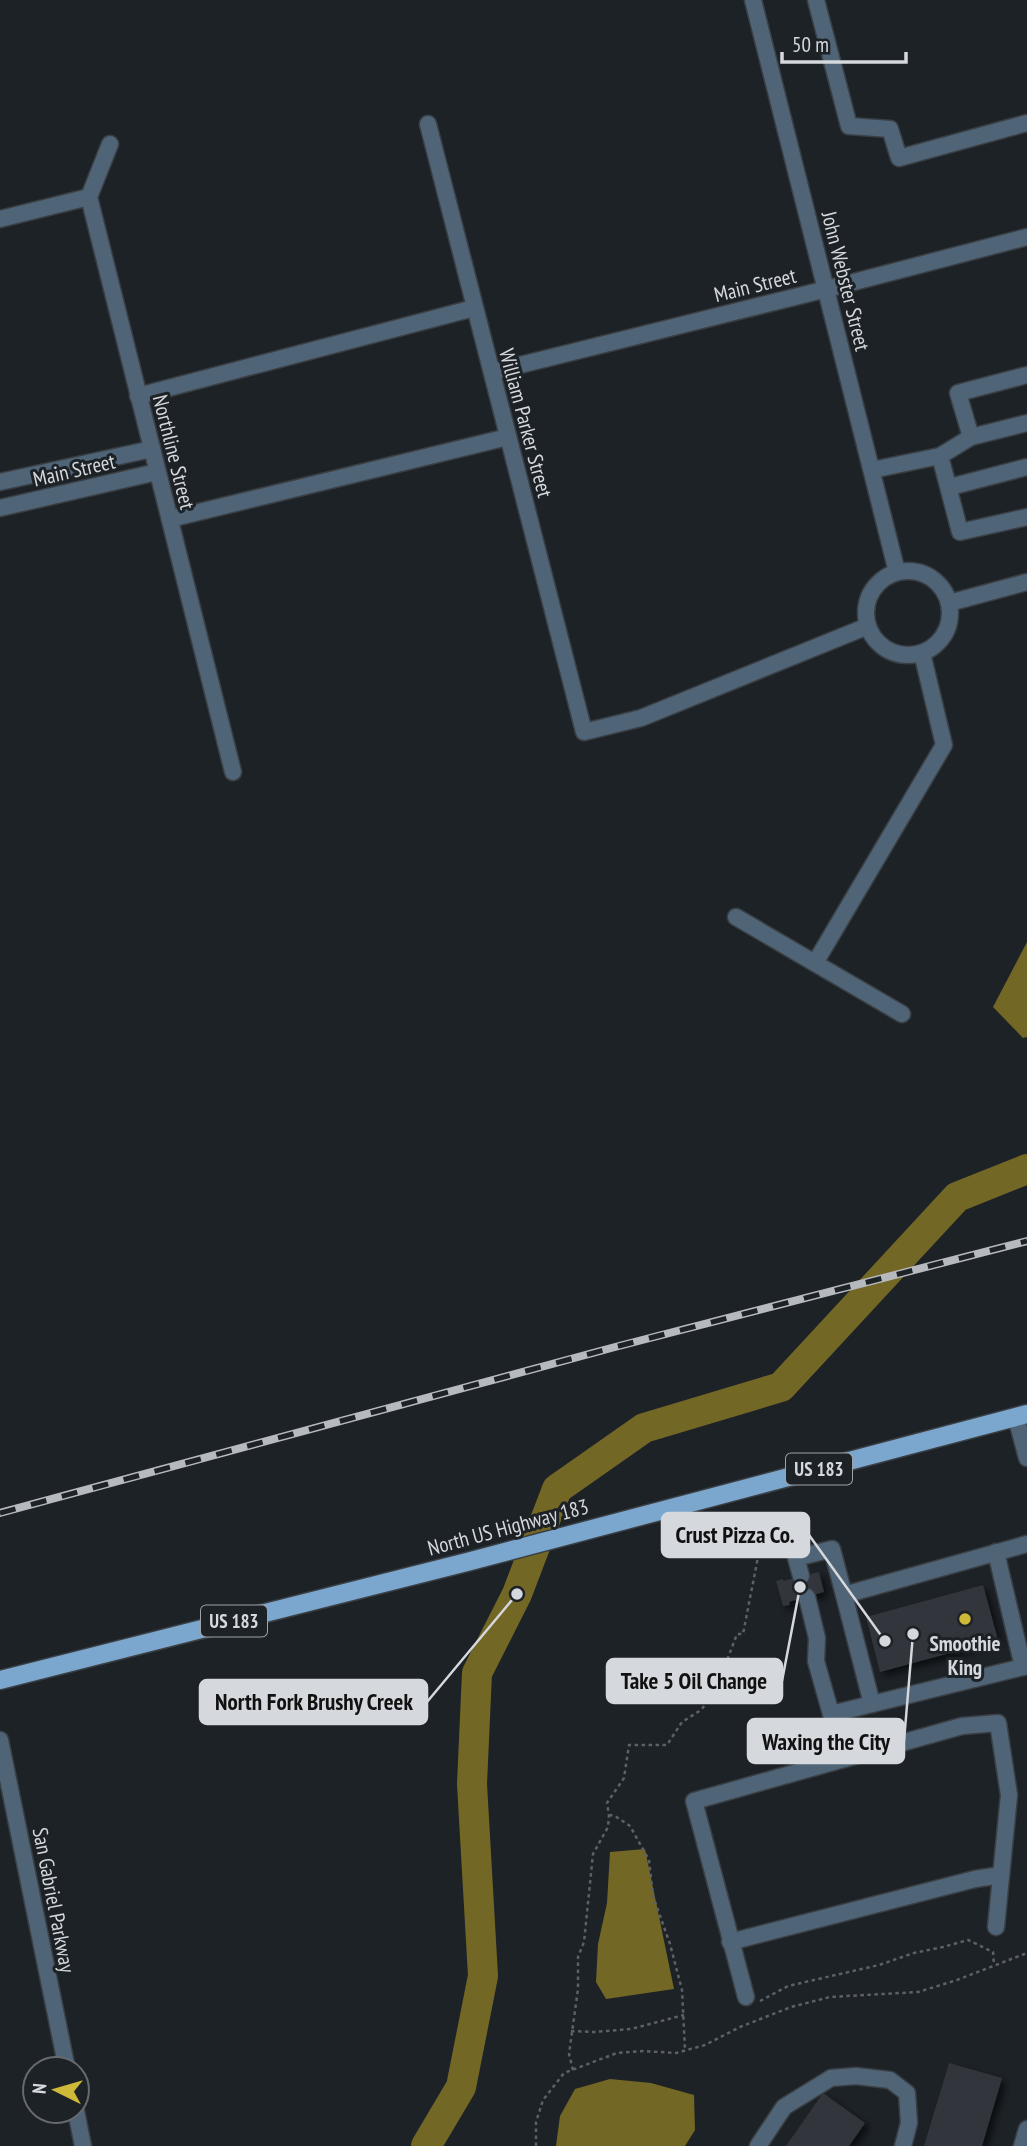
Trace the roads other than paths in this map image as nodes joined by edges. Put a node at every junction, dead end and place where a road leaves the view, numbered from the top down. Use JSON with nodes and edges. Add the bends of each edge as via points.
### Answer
{"nodes":[{"id":1,"x":753,"y":0,"type":"edge"},
{"id":2,"x":816,"y":0,"type":"edge"},
{"id":3,"x":1027,"y":123,"type":"edge"},
{"id":4,"x":428,"y":124,"type":"dead end"},
{"id":5,"x":110,"y":144,"type":"dead end"},
{"id":6,"x":89,"y":197,"type":"junction"},
{"id":7,"x":0,"y":219,"type":"edge"},
{"id":8,"x":1027,"y":237,"type":"edge"},
{"id":9,"x":827,"y":289,"type":"junction"},
{"id":10,"x":474,"y":308,"type":"junction"},
{"id":11,"x":492,"y":372,"type":"junction"},
{"id":12,"x":1027,"y":375,"type":"edge"},
{"id":13,"x":138,"y":396,"type":"junction"},
{"id":14,"x":1027,"y":423,"type":"edge"},
{"id":15,"x":508,"y":437,"type":"junction"},
{"id":16,"x":971,"y":437,"type":"junction"},
{"id":17,"x":152,"y":449,"type":"junction"},
{"id":18,"x":940,"y":456,"type":"junction"},
{"id":19,"x":1027,"y":467,"type":"edge"},
{"id":20,"x":872,"y":470,"type":"junction"},
{"id":21,"x":157,"y":471,"type":"junction"},
{"id":22,"x":0,"y":482,"type":"edge"},
{"id":23,"x":950,"y":487,"type":"junction"},
{"id":24,"x":0,"y":508,"type":"edge"},
{"id":25,"x":1027,"y":517,"type":"edge"},
{"id":26,"x":170,"y":519,"type":"junction"},
{"id":27,"x":897,"y":572,"type":"junction"},
{"id":28,"x":1027,"y":582,"type":"edge"},
{"id":29,"x":949,"y":603,"type":"junction"},
{"id":30,"x":868,"y":626,"type":"junction"},
{"id":31,"x":922,"y":653,"type":"junction"},
{"id":32,"x":233,"y":772,"type":"dead end"},
{"id":33,"x":736,"y":917,"type":"dead end"},
{"id":34,"x":815,"y":963,"type":"junction"},
{"id":35,"x":902,"y":1014,"type":"dead end"},
{"id":36,"x":1022,"y":1415,"type":"edge"},
{"id":37,"x":1027,"y":1458,"type":"edge"},
{"id":38,"x":1027,"y":1544,"type":"edge"},
{"id":39,"x":996,"y":1552,"type":"junction"},
{"id":40,"x":801,"y":1576,"type":"dead end"},
{"id":41,"x":844,"y":1595,"type":"junction"},
{"id":42,"x":807,"y":1597,"type":"dead end"},
{"id":43,"x":1025,"y":1667,"type":"edge"},
{"id":44,"x":0,"y":1680,"type":"edge"},
{"id":45,"x":872,"y":1704,"type":"junction"},
{"id":46,"x":0,"y":1740,"type":"edge"},
{"id":47,"x":1027,"y":1794,"type":"edge"},
{"id":48,"x":1009,"y":1795,"type":"junction"},
{"id":49,"x":1001,"y":1875,"type":"junction"},
{"id":50,"x":996,"y":1927,"type":"dead end"},
{"id":51,"x":730,"y":1942,"type":"junction"},
{"id":52,"x":750,"y":2001,"type":"road end"},
{"id":53,"x":64,"y":2055,"type":"edge"},
{"id":54,"x":79,"y":2125,"type":"edge"},
{"id":55,"x":1027,"y":2129,"type":"edge"},
{"id":56,"x":83,"y":2146,"type":"edge"},
{"id":57,"x":758,"y":2146,"type":"edge"},
{"id":58,"x":903,"y":2146,"type":"edge"},
{"id":59,"x":1022,"y":2146,"type":"edge"}],
"edges":[{"from":1,"to":9,"type":"street","name":"John Webster Street"},
{"from":2,"to":3,"type":"street","via":[[849,126],[890,129],[898,158]]},
{"from":4,"to":10,"type":"street","name":"William Parker Street"},
{"from":5,"to":6,"type":"street"},
{"from":6,"to":7,"type":"street"},
{"from":6,"to":13,"type":"street","name":"Northline Street"},
{"from":8,"to":9,"type":"street","name":"Main Street"},
{"from":9,"to":11,"type":"street","name":"Main Street"},
{"from":9,"to":20,"type":"street","name":"John Webster Street"},
{"from":10,"to":11,"type":"street","name":"William Parker Street"},
{"from":10,"to":13,"type":"street"},
{"from":11,"to":15,"type":"street","name":"William Parker Street"},
{"from":12,"to":16,"type":"street","via":[[958,393]]},
{"from":13,"to":17,"type":"street","name":"Northline Street"},
{"from":14,"to":16,"type":"street"},
{"from":15,"to":26,"type":"street"},
{"from":15,"to":30,"type":"street","name":"William Parker Street","via":[[584,732],[642,718]]},
{"from":16,"to":18,"type":"street"},
{"from":17,"to":21,"type":"street","name":"Northline Street"},
{"from":17,"to":22,"type":"street","name":"Main Street"},
{"from":18,"to":20,"type":"street"},
{"from":18,"to":23,"type":"street"},
{"from":19,"to":23,"type":"street"},
{"from":20,"to":27,"type":"street","name":"John Webster Street"},
{"from":21,"to":24,"type":"street","name":"Main Street"},
{"from":21,"to":26,"type":"street","name":"Northline Street"},
{"from":23,"to":25,"type":"street","via":[[961,533]]},
{"from":26,"to":32,"type":"street","name":"Northline Street"},
{"from":27,"to":29,"type":"street","via":[[930,576],[941,585]]},
{"from":27,"to":30,"type":"street","via":[[876,585],[869,597]]},
{"from":28,"to":29,"type":"street"},
{"from":29,"to":31,"type":"street","via":[[949,625],[943,637]]},
{"from":30,"to":31,"type":"street","via":[[884,648],[896,654]]},
{"from":31,"to":34,"type":"street","via":[[944,745]]},
{"from":33,"to":34,"type":"street"},
{"from":34,"to":35,"type":"street"},
{"from":36,"to":37,"type":"street"},
{"from":36,"to":44,"type":"main road","name":"North US Highway 183","number":"US 183"},
{"from":38,"to":39,"type":"street"},
{"from":39,"to":41,"type":"street"},
{"from":39,"to":43,"type":"street"},
{"from":40,"to":41,"type":"street","via":[[796,1558],[832,1549]]},
{"from":41,"to":45,"type":"street"},
{"from":42,"to":45,"type":"street","via":[[817,1637],[816,1661],[831,1714]]},
{"from":43,"to":45,"type":"street"},
{"from":46,"to":53,"type":"street","name":"San Gabriel Parkway"},
{"from":47,"to":48,"type":"street"},
{"from":48,"to":49,"type":"street"},
{"from":48,"to":51,"type":"street","via":[[998,1723],[962,1726],[694,1801]]},
{"from":49,"to":50,"type":"street"},
{"from":49,"to":51,"type":"street"},
{"from":51,"to":52,"type":"street"},
{"from":54,"to":56,"type":"street"},
{"from":55,"to":59,"type":"street"},
{"from":57,"to":58,"type":"street","via":[[784,2107],[831,2078],[856,2076],[890,2080],[907,2093],[909,2123]]}]}
